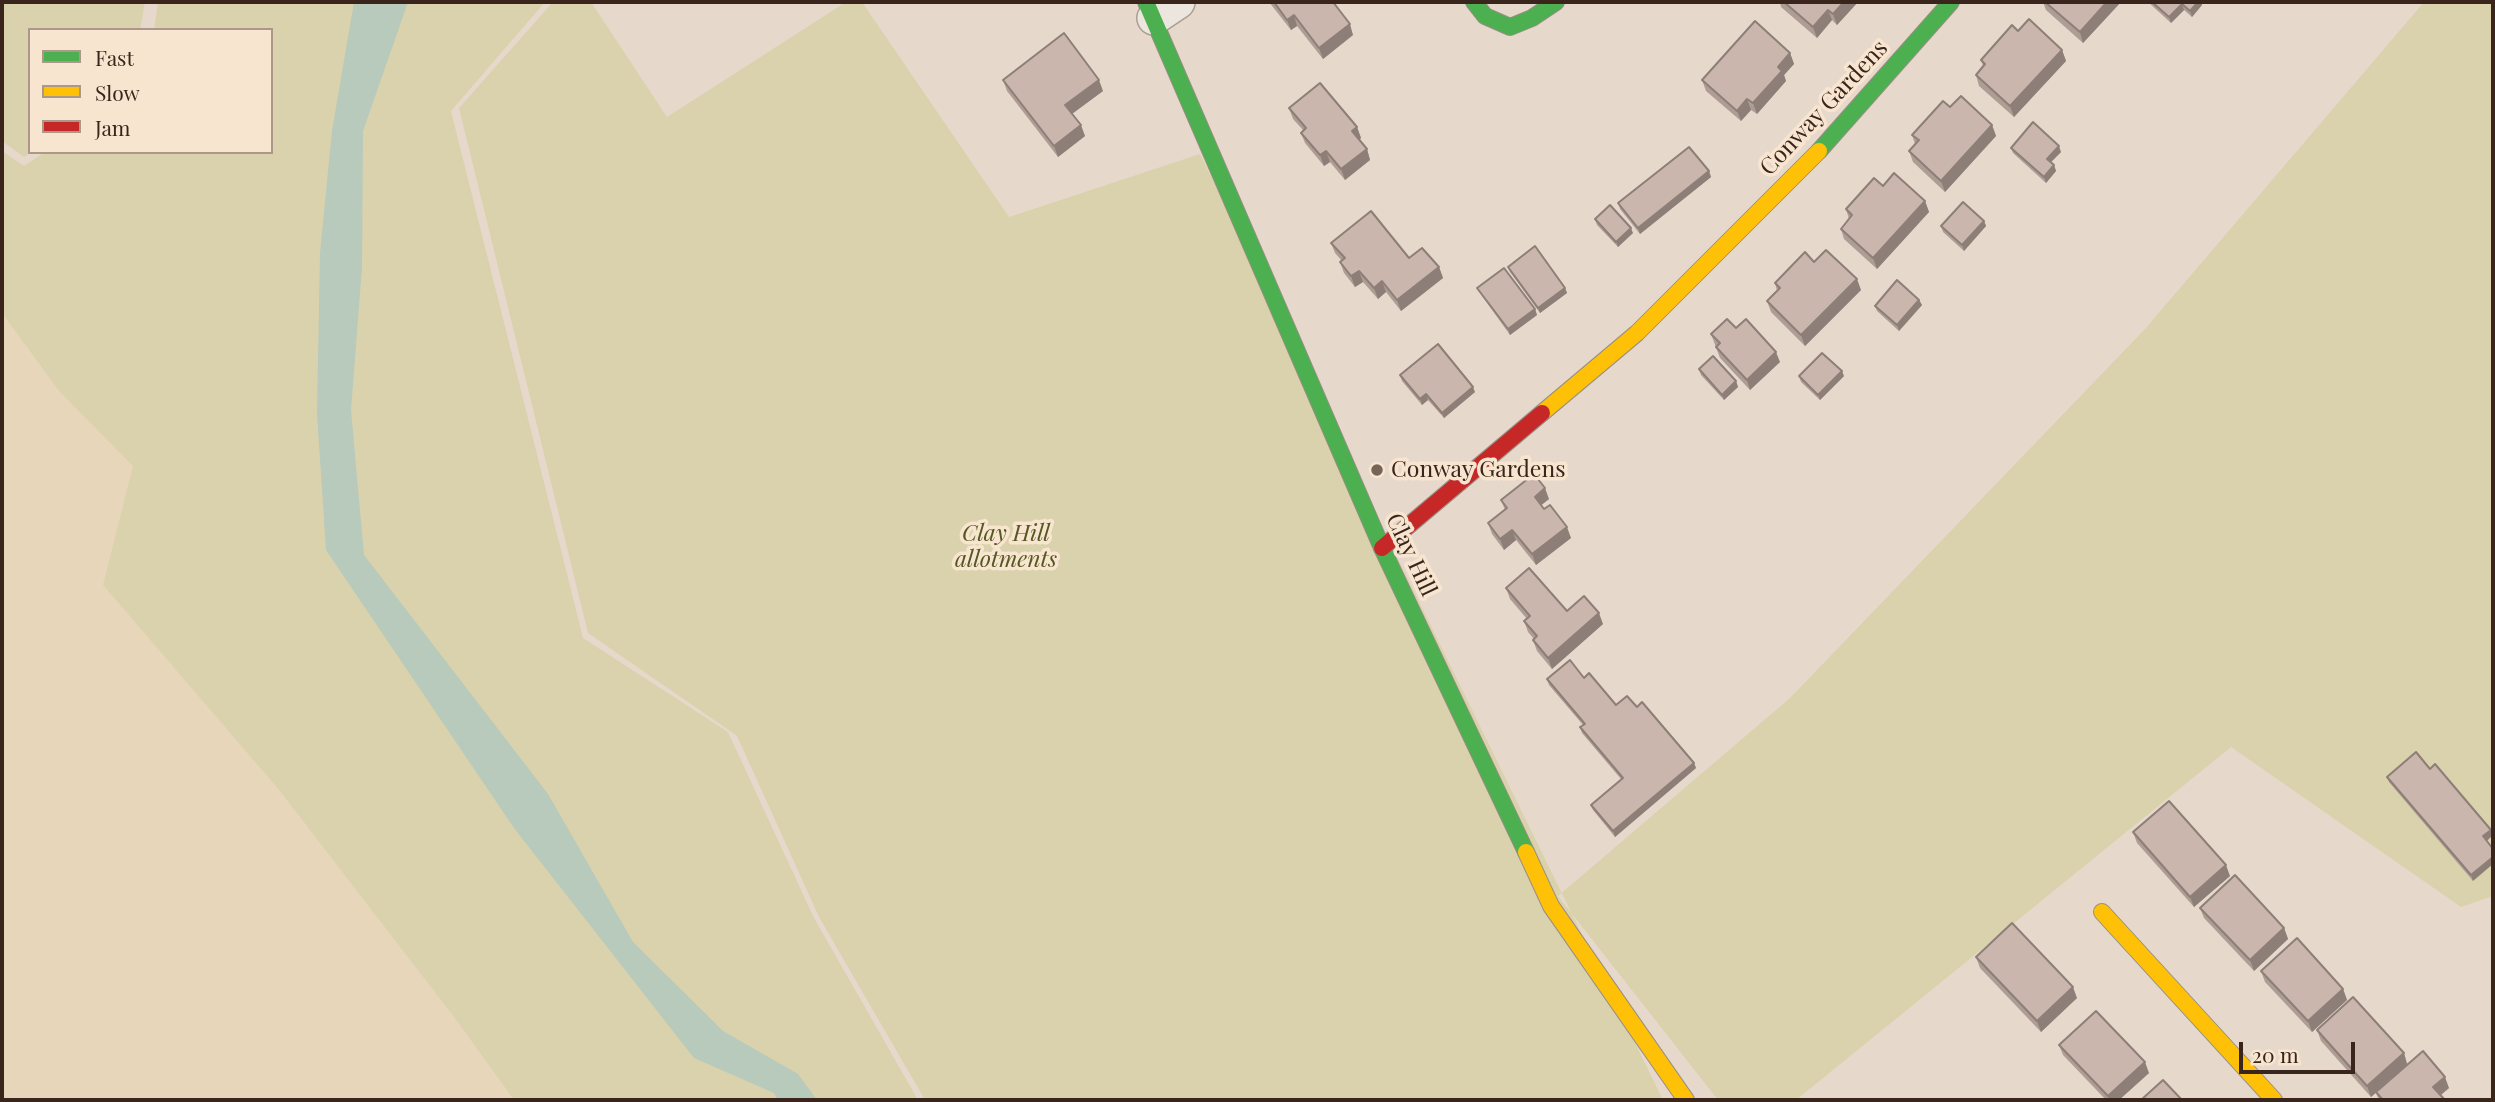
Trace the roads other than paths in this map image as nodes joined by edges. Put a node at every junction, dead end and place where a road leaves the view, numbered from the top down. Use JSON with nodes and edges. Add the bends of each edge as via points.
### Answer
{"nodes":[{"id":1,"x":1474,"y":2,"type":"edge"},
{"id":2,"x":1556,"y":2,"type":"edge"},
{"id":3,"x":1951,"y":2,"type":"edge"},
{"id":4,"x":1159,"y":7,"type":"edge"},
{"id":5,"x":1382,"y":548,"type":"junction"},
{"id":6,"x":2102,"y":912,"type":"dead end"},
{"id":7,"x":1686,"y":1100,"type":"edge"},
{"id":8,"x":2274,"y":1100,"type":"edge"}],
"edges":[{"from":1,"to":2,"type":"street","via":[[1486,16],[1510,27]]},
{"from":3,"to":5,"type":"street","name":"Conway Gardens","via":[[1833,137],[1637,333]]},
{"from":4,"to":5,"type":"street","name":"Clay Hill"},
{"from":5,"to":7,"type":"street","name":"Clay Hill","via":[[1551,906]]},
{"from":6,"to":8,"type":"street"}]}
